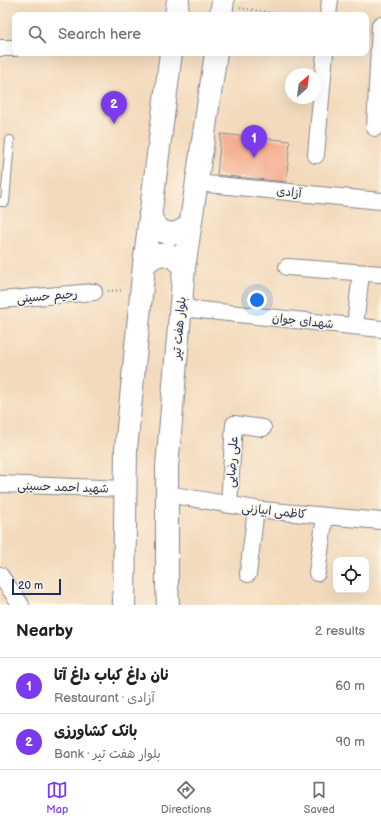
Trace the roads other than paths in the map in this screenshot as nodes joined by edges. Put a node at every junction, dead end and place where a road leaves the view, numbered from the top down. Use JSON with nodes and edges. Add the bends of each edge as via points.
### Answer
{"nodes":[{"id":1,"x":178,"y":0,"type":"edge"},
{"id":2,"x":330,"y":0,"type":"edge"},
{"id":3,"x":176,"y":12,"type":"edge"},
{"id":4,"x":328,"y":12,"type":"edge"},
{"id":5,"x":376,"y":24,"type":"edge"},
{"id":6,"x":0,"y":48,"type":"edge"},
{"id":7,"x":12,"y":48,"type":"edge"},
{"id":8,"x":171,"y":56,"type":"edge"},
{"id":9,"x":216,"y":56,"type":"edge"},
{"id":10,"x":325,"y":56,"type":"edge"},
{"id":11,"x":375,"y":128,"type":"dead end"},
{"id":12,"x":10,"y":140,"type":"dead end"},
{"id":13,"x":316,"y":155,"type":"dead end"},
{"id":14,"x":197,"y":183,"type":"junction"},
{"id":15,"x":381,"y":201,"type":"edge"},
{"id":16,"x":0,"y":202,"type":"edge"},
{"id":17,"x":150,"y":214,"type":"junction"},
{"id":18,"x":190,"y":224,"type":"junction"},
{"id":19,"x":144,"y":266,"type":"junction"},
{"id":20,"x":287,"y":267,"type":"dead end"},
{"id":21,"x":184,"y":268,"type":"junction"},
{"id":22,"x":361,"y":273,"type":"junction"},
{"id":23,"x":381,"y":274,"type":"edge"},
{"id":24,"x":94,"y":292,"type":"road end"},
{"id":25,"x":0,"y":300,"type":"edge"},
{"id":26,"x":181,"y":308,"type":"junction"},
{"id":27,"x":355,"y":326,"type":"junction"},
{"id":28,"x":381,"y":329,"type":"edge"},
{"id":29,"x":263,"y":428,"type":"dead end"},
{"id":30,"x":0,"y":484,"type":"edge"},
{"id":31,"x":126,"y":489,"type":"junction"},
{"id":32,"x":167,"y":494,"type":"junction"},
{"id":33,"x":229,"y":505,"type":"junction"},
{"id":34,"x":256,"y":509,"type":"junction"},
{"id":35,"x":325,"y":516,"type":"junction"},
{"id":36,"x":381,"y":521,"type":"edge"},
{"id":37,"x":317,"y":573,"type":"dead end"},
{"id":38,"x":248,"y":574,"type":"dead end"},
{"id":39,"x":0,"y":575,"type":"edge"},
{"id":40,"x":20,"y":605,"type":"edge"},
{"id":41,"x":124,"y":605,"type":"edge"},
{"id":42,"x":168,"y":605,"type":"edge"}],
"edges":[{"from":1,"to":3,"type":"main road"},
{"from":2,"to":4,"type":"street"},
{"from":5,"to":11,"type":"street"},
{"from":6,"to":7,"type":"street"},
{"from":8,"to":17,"type":"main road"},
{"from":9,"to":14,"type":"main road","name":"بلوار هفت تیر"},
{"from":10,"to":13,"type":"street"},
{"from":12,"to":16,"type":"lane","via":[[5,202]]},
{"from":14,"to":15,"type":"street","name":"آزادی"},
{"from":14,"to":18,"type":"main road","name":"بلوار هفت تیر"},
{"from":17,"to":18,"type":"main road","via":[[154,224],[167,233],[182,231]]},
{"from":17,"to":19,"type":"main road"},
{"from":18,"to":21,"type":"main road","name":"بلوار هفت تیر"},
{"from":19,"to":21,"type":"main road","via":[[148,260],[168,255],[180,262]]},
{"from":19,"to":31,"type":"main road","via":[[126,448]]},
{"from":20,"to":22,"type":"street"},
{"from":21,"to":26,"type":"main road","name":"بلوار هفت تیر"},
{"from":22,"to":23,"type":"street"},
{"from":22,"to":27,"type":"street"},
{"from":24,"to":25,"type":"street","name":"رحیم حسینی"},
{"from":26,"to":27,"type":"street","name":"شهدای جوان"},
{"from":26,"to":32,"type":"main road","name":"بلوار هفت تیر","via":[[167,467]]},
{"from":27,"to":28,"type":"street","name":"شهدای جوان"},
{"from":29,"to":33,"type":"street","name":"علی رضایی","via":[[234,424]]},
{"from":30,"to":31,"type":"street","name":"شهید احمد حسینی"},
{"from":31,"to":41,"type":"main road"},
{"from":32,"to":33,"type":"street","name":"کاظمی ابیازنی"},
{"from":32,"to":42,"type":"main road","name":"بلوار هفت تیر"},
{"from":33,"to":34,"type":"street","name":"کاظمی ابیازنی"},
{"from":34,"to":35,"type":"street","name":"کاظمی ابیازنی"},
{"from":34,"to":38,"type":"street"},
{"from":35,"to":36,"type":"street","name":"کاظمی ابیازنی"},
{"from":35,"to":37,"type":"street"},
{"from":39,"to":40,"type":"street"}]}
